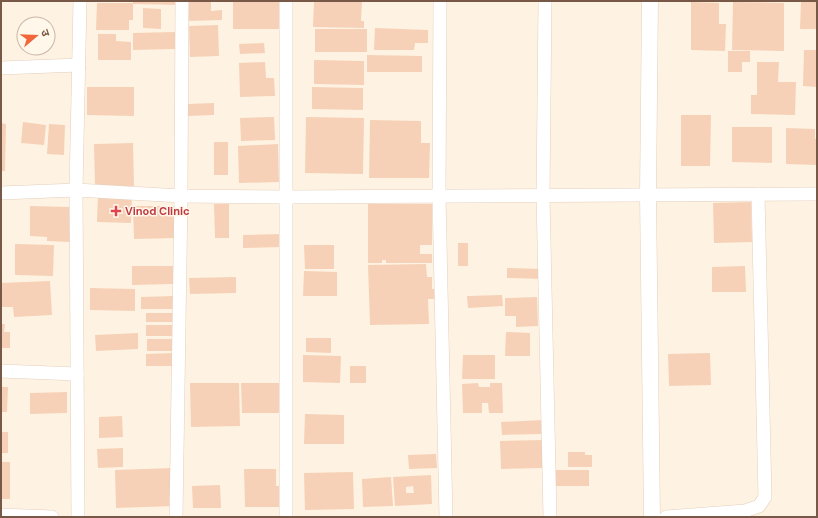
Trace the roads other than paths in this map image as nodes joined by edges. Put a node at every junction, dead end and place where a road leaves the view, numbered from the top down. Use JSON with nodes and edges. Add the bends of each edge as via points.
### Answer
{"nodes":[{"id":1,"x":80,"y":1,"type":"edge"},
{"id":2,"x":182,"y":1,"type":"edge"},
{"id":3,"x":286,"y":1,"type":"edge"},
{"id":4,"x":440,"y":1,"type":"edge"},
{"id":5,"x":545,"y":1,"type":"edge"},
{"id":6,"x":650,"y":1,"type":"edge"},
{"id":7,"x":79,"y":65,"type":"junction"},
{"id":8,"x":1,"y":68,"type":"edge"},
{"id":9,"x":76,"y":190,"type":"junction"},
{"id":10,"x":1,"y":193,"type":"edge"},
{"id":11,"x":758,"y":194,"type":"junction"},
{"id":12,"x":817,"y":194,"type":"edge"},
{"id":13,"x":648,"y":195,"type":"junction"},
{"id":14,"x":181,"y":196,"type":"junction"},
{"id":15,"x":439,"y":196,"type":"junction"},
{"id":16,"x":543,"y":196,"type":"junction"},
{"id":17,"x":285,"y":197,"type":"junction"},
{"id":18,"x":1,"y":371,"type":"edge"},
{"id":19,"x":77,"y":374,"type":"junction"},
{"id":20,"x":9,"y":516,"type":"edge"},
{"id":21,"x":52,"y":517,"type":"edge"},
{"id":22,"x":78,"y":517,"type":"edge"},
{"id":23,"x":176,"y":517,"type":"edge"},
{"id":24,"x":286,"y":517,"type":"edge"},
{"id":25,"x":446,"y":517,"type":"edge"},
{"id":26,"x":550,"y":517,"type":"edge"},
{"id":27,"x":652,"y":517,"type":"edge"},
{"id":28,"x":666,"y":517,"type":"edge"}],
"edges":[{"from":1,"to":7,"type":"street"},
{"from":2,"to":14,"type":"street"},
{"from":3,"to":17,"type":"street"},
{"from":4,"to":15,"type":"street"},
{"from":5,"to":16,"type":"street"},
{"from":6,"to":13,"type":"street"},
{"from":7,"to":8,"type":"street"},
{"from":7,"to":9,"type":"street"},
{"from":9,"to":10,"type":"street"},
{"from":9,"to":14,"type":"street"},
{"from":9,"to":19,"type":"street"},
{"from":11,"to":12,"type":"street"},
{"from":11,"to":13,"type":"street"},
{"from":11,"to":28,"type":"street","via":[[765,497],[759,506],[745,511]]},
{"from":13,"to":16,"type":"street"},
{"from":13,"to":27,"type":"street"},
{"from":14,"to":17,"type":"street"},
{"from":14,"to":23,"type":"street"},
{"from":15,"to":16,"type":"street"},
{"from":15,"to":17,"type":"street"},
{"from":15,"to":25,"type":"street"},
{"from":16,"to":26,"type":"street"},
{"from":17,"to":24,"type":"street"},
{"from":18,"to":19,"type":"street"},
{"from":19,"to":22,"type":"street"},
{"from":20,"to":21,"type":"street"}]}
